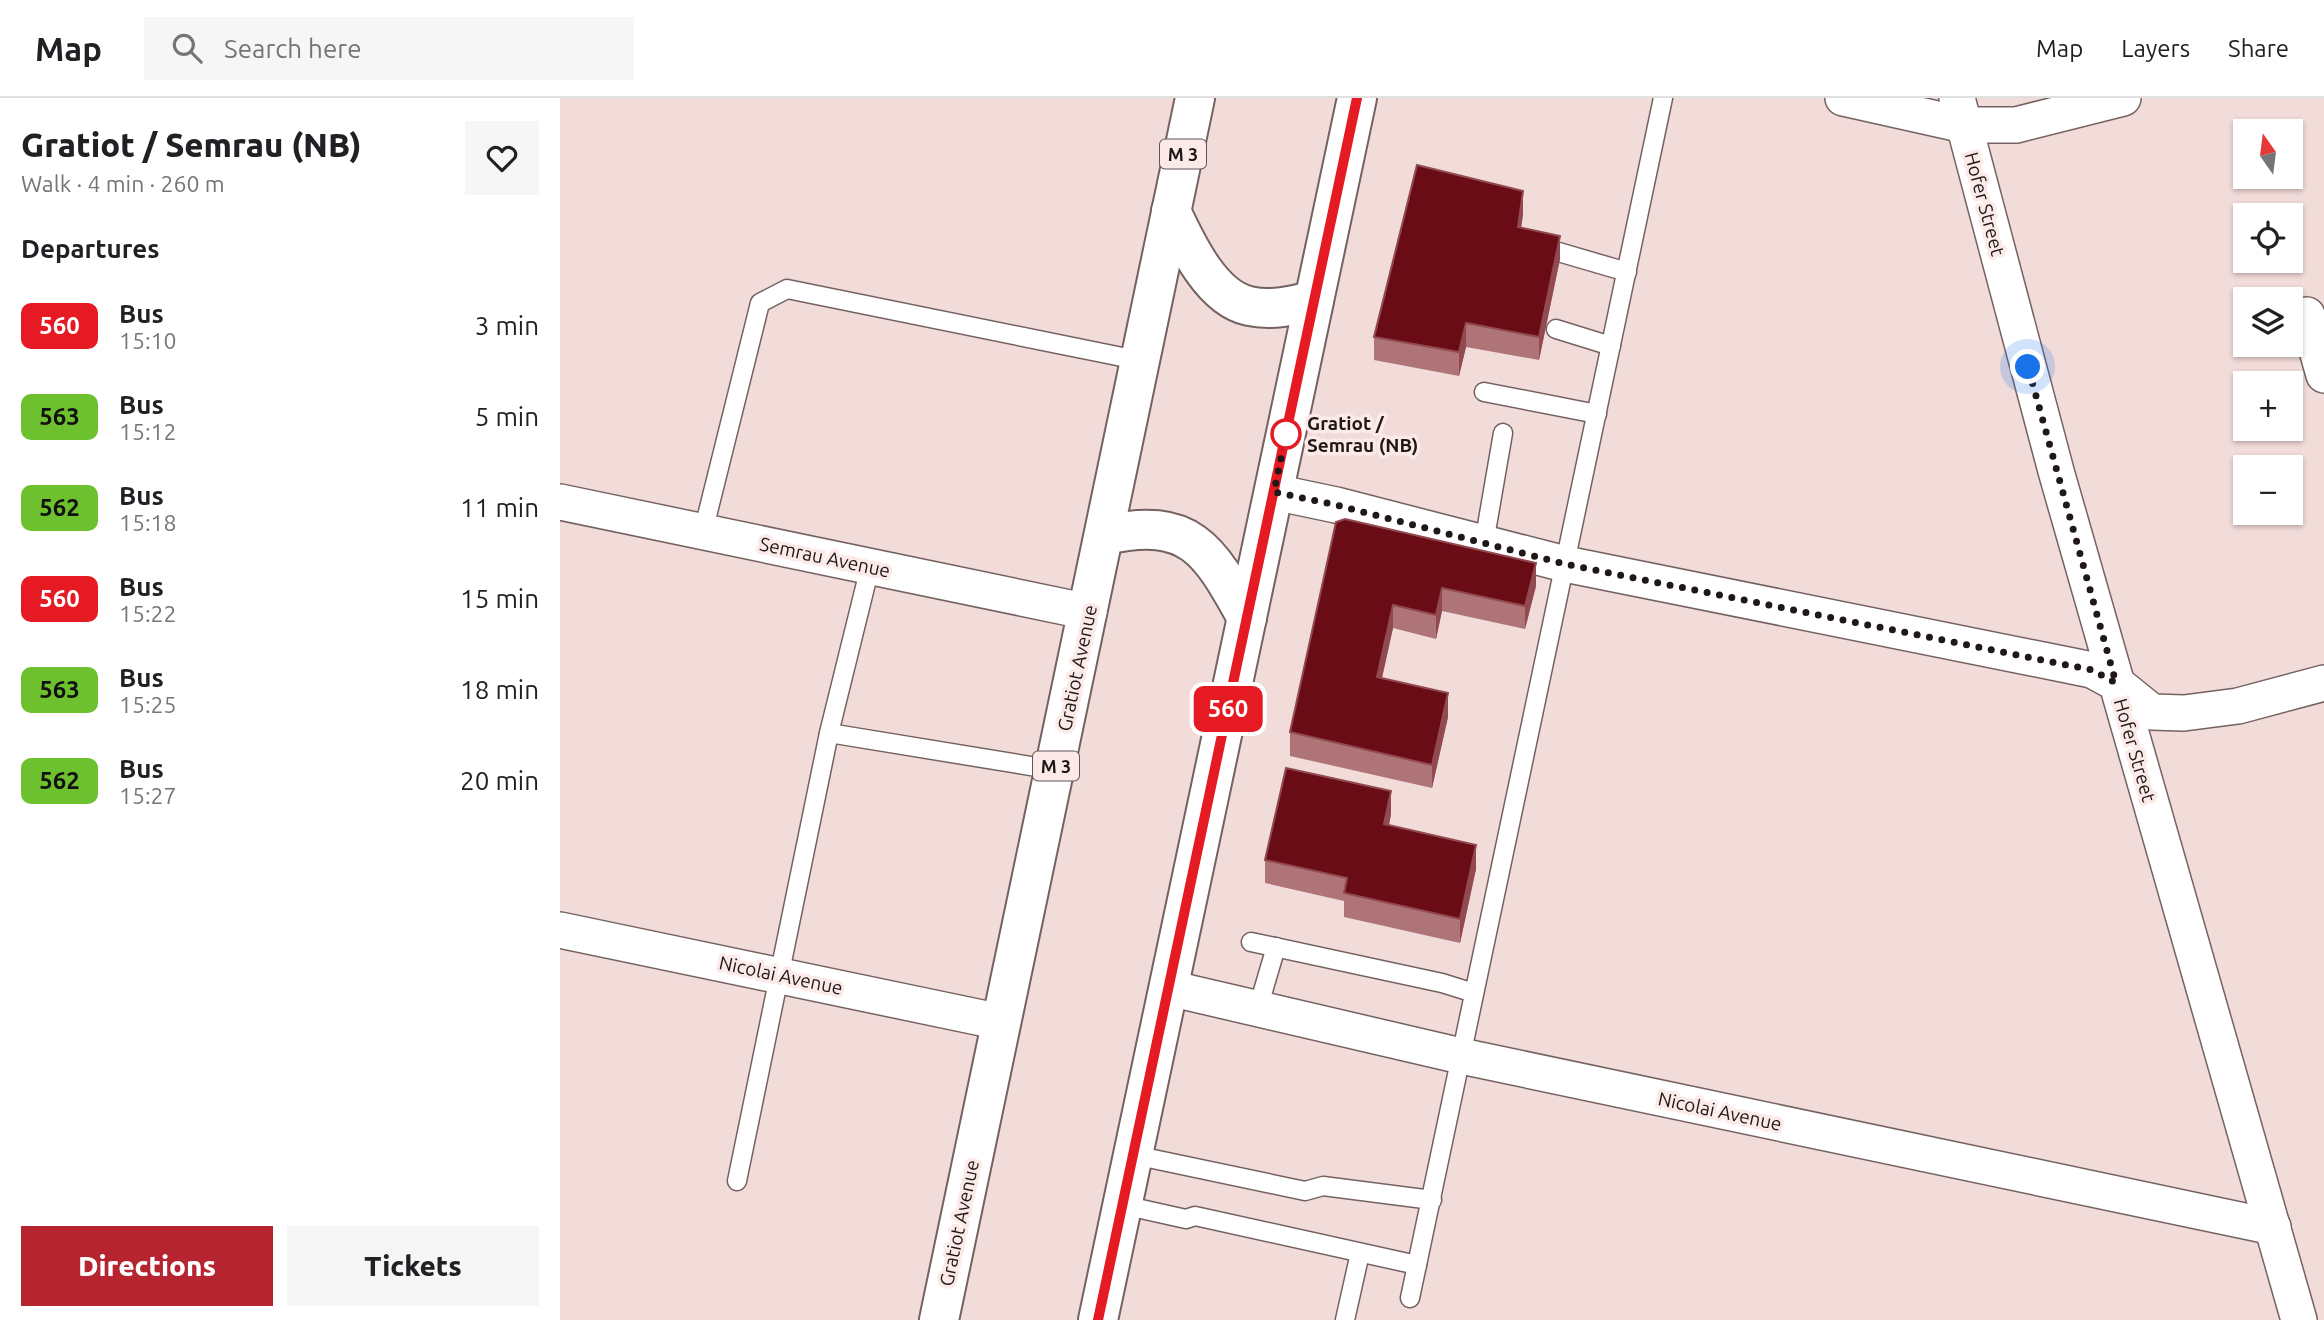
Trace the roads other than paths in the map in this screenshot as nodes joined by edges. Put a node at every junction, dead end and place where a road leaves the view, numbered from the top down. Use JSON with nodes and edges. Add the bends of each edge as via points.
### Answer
{"nodes":[{"id":1,"x":1195,"y":98,"type":"edge"},
{"id":2,"x":1357,"y":98,"type":"edge"},
{"id":3,"x":1663,"y":98,"type":"edge"},
{"id":4,"x":1843,"y":98,"type":"edge"},
{"id":5,"x":2123,"y":98,"type":"edge"},
{"id":6,"x":1960,"y":111,"type":"edge"},
{"id":7,"x":1171,"y":211,"type":"junction"},
{"id":8,"x":1531,"y":244,"type":"edge"},
{"id":9,"x":1627,"y":272,"type":"junction"},
{"id":10,"x":1314,"y":300,"type":"junction"},
{"id":11,"x":2307,"y":315,"type":"dead end"},
{"id":12,"x":1556,"y":329,"type":"dead end"},
{"id":13,"x":1611,"y":346,"type":"junction"},
{"id":14,"x":1142,"y":361,"type":"junction"},
{"id":15,"x":2324,"y":375,"type":"edge"},
{"id":16,"x":1485,"y":392,"type":"dead end"},
{"id":17,"x":1597,"y":414,"type":"junction"},
{"id":18,"x":1503,"y":433,"type":"dead end"},
{"id":19,"x":1274,"y":492,"type":"junction"},
{"id":20,"x":560,"y":502,"type":"edge"},
{"id":21,"x":703,"y":532,"type":"junction"},
{"id":22,"x":1105,"y":535,"type":"junction"},
{"id":23,"x":1484,"y":543,"type":"junction"},
{"id":24,"x":1565,"y":564,"type":"junction"},
{"id":25,"x":870,"y":567,"type":"junction"},
{"id":26,"x":1089,"y":612,"type":"junction"},
{"id":27,"x":1247,"y":618,"type":"junction"},
{"id":28,"x":2116,"y":683,"type":"junction"},
{"id":29,"x":2324,"y":683,"type":"edge"},
{"id":30,"x":829,"y":733,"type":"junction"},
{"id":31,"x":1055,"y":770,"type":"junction"},
{"id":32,"x":560,"y":930,"type":"edge"},
{"id":33,"x":1251,"y":942,"type":"dead end"},
{"id":34,"x":1276,"y":947,"type":"junction"},
{"id":35,"x":778,"y":974,"type":"junction"},
{"id":36,"x":1169,"y":988,"type":"junction"},
{"id":37,"x":1474,"y":993,"type":"junction"},
{"id":38,"x":1258,"y":1008,"type":"junction"},
{"id":39,"x":1001,"y":1022,"type":"junction"},
{"id":40,"x":1461,"y":1056,"type":"junction"},
{"id":41,"x":1134,"y":1155,"type":"junction"},
{"id":42,"x":737,"y":1181,"type":"dead end"},
{"id":43,"x":1432,"y":1200,"type":"junction"},
{"id":44,"x":1122,"y":1205,"type":"junction"},
{"id":45,"x":2273,"y":1227,"type":"junction"},
{"id":46,"x":1360,"y":1253,"type":"junction"},
{"id":47,"x":1417,"y":1265,"type":"junction"},
{"id":48,"x":1410,"y":1298,"type":"dead end"},
{"id":49,"x":939,"y":1320,"type":"edge"},
{"id":50,"x":1098,"y":1320,"type":"edge"},
{"id":51,"x":1345,"y":1320,"type":"edge"},
{"id":52,"x":2298,"y":1320,"type":"edge"}],
"edges":[{"from":1,"to":7,"type":"main road","name":"Gratiot Avenue","number":"M 3"},
{"from":2,"to":10,"type":"main road"},
{"from":3,"to":9,"type":"lane"},
{"from":4,"to":6,"type":"street"},
{"from":5,"to":6,"type":"street","via":[[2016,125]]},
{"from":6,"to":28,"type":"street","name":"Hofer Street"},
{"from":7,"to":10,"type":"main road","via":[[1201,267],[1231,298],[1267,309]]},
{"from":7,"to":14,"type":"main road","name":"Gratiot Avenue","number":"M 3"},
{"from":8,"to":9,"type":"lane"},
{"from":9,"to":13,"type":"lane"},
{"from":10,"to":19,"type":"main road"},
{"from":11,"to":15,"type":"street"},
{"from":12,"to":13,"type":"lane"},
{"from":13,"to":17,"type":"lane"},
{"from":14,"to":21,"type":"lane","via":[[787,289],[760,303]]},
{"from":14,"to":22,"type":"main road","name":"Gratiot Avenue","number":"M 3"},
{"from":16,"to":17,"type":"lane"},
{"from":17,"to":24,"type":"lane"},
{"from":18,"to":23,"type":"lane"},
{"from":19,"to":23,"type":"street"},
{"from":19,"to":27,"type":"main road"},
{"from":20,"to":21,"type":"street","name":"Semrau Avenue"},
{"from":21,"to":25,"type":"street","name":"Semrau Avenue"},
{"from":22,"to":26,"type":"main road","name":"Gratiot Avenue","number":"M 3"},
{"from":22,"to":27,"type":"main road","via":[[1146,528],[1184,536],[1216,565]]},
{"from":23,"to":24,"type":"street"},
{"from":24,"to":28,"type":"street","via":[[2092,670]]},
{"from":24,"to":37,"type":"lane"},
{"from":25,"to":26,"type":"street","name":"Semrau Avenue"},
{"from":25,"to":30,"type":"lane"},
{"from":26,"to":31,"type":"main road","name":"Gratiot Avenue","number":"M 3"},
{"from":27,"to":36,"type":"main road"},
{"from":28,"to":29,"type":"street","via":[[2152,712],[2184,713],[2238,706]]},
{"from":28,"to":45,"type":"street","name":"Hofer Street"},
{"from":30,"to":31,"type":"lane"},
{"from":30,"to":35,"type":"lane"},
{"from":31,"to":39,"type":"main road","name":"Gratiot Avenue","number":"M 3"},
{"from":32,"to":35,"type":"street","name":"Nicolai Avenue"},
{"from":33,"to":34,"type":"lane"},
{"from":34,"to":37,"type":"lane"},
{"from":34,"to":38,"type":"lane"},
{"from":35,"to":39,"type":"street","name":"Nicolai Avenue"},
{"from":35,"to":42,"type":"lane"},
{"from":36,"to":38,"type":"street","name":"Nicolai Avenue"},
{"from":36,"to":41,"type":"main road"},
{"from":37,"to":40,"type":"lane"},
{"from":38,"to":40,"type":"street","name":"Nicolai Avenue"},
{"from":39,"to":49,"type":"main road","name":"Gratiot Avenue","number":"M 3"},
{"from":40,"to":43,"type":"lane"},
{"from":40,"to":45,"type":"street","name":"Nicolai Avenue"},
{"from":41,"to":43,"type":"lane","via":[[1305,1191],[1323,1186]]},
{"from":41,"to":44,"type":"main road"},
{"from":43,"to":47,"type":"lane"},
{"from":44,"to":46,"type":"lane","via":[[1186,1219],[1195,1216]]},
{"from":44,"to":50,"type":"main road"},
{"from":45,"to":52,"type":"street","name":"Hofer Street"},
{"from":46,"to":47,"type":"lane"},
{"from":46,"to":51,"type":"lane"},
{"from":47,"to":48,"type":"lane"}]}
